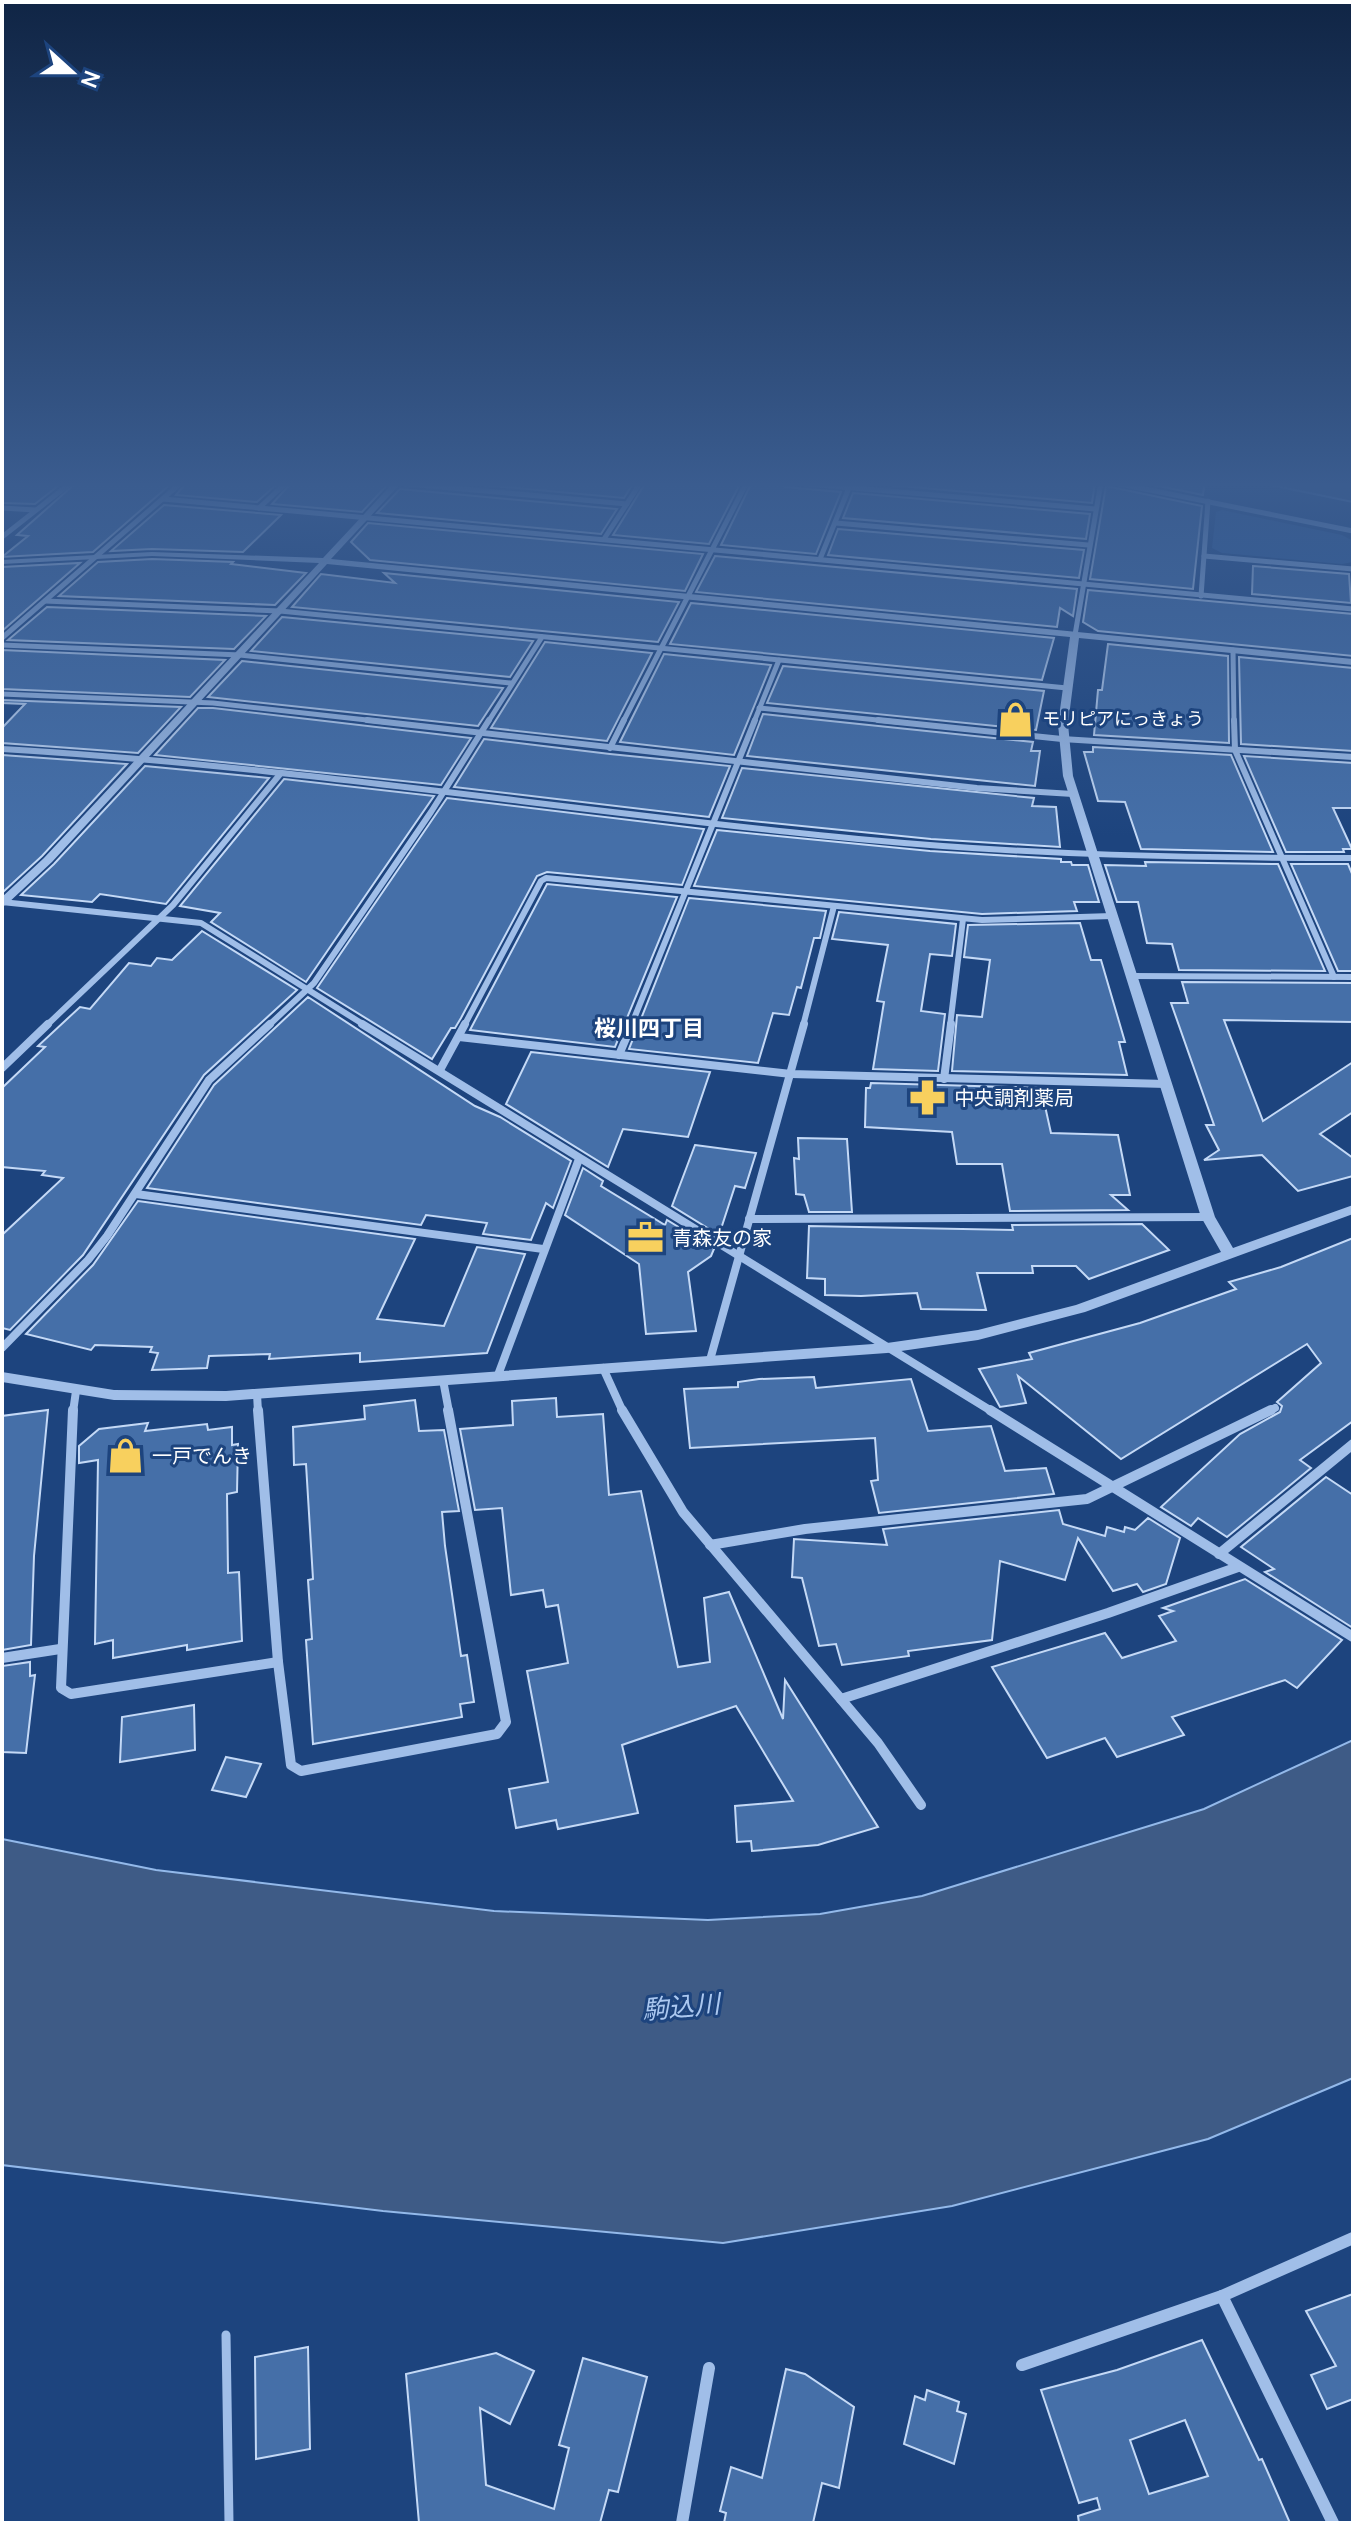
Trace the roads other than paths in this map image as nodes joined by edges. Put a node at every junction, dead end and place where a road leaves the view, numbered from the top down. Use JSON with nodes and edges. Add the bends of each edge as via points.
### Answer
{"nodes":[{"id":1,"x":290,"y":600,"type":"edge"},
{"id":2,"x":688,"y":600,"type":"edge"},
{"id":3,"x":718,"y":600,"type":"edge"},
{"id":4,"x":1080,"y":600,"type":"edge"},
{"id":5,"x":1246,"y":600,"type":"edge"},
{"id":6,"x":45,"y":601,"type":"joint"},
{"id":7,"x":1353,"y":609,"type":"edge"},
{"id":8,"x":280,"y":611,"type":"junction"},
{"id":9,"x":1075,"y":635,"type":"junction"},
{"id":10,"x":542,"y":637,"type":"junction"},
{"id":11,"x":2,"y":638,"type":"edge"},
{"id":12,"x":2,"y":645,"type":"edge"},
{"id":13,"x":662,"y":648,"type":"junction"},
{"id":14,"x":1233,"y":650,"type":"junction"},
{"id":15,"x":240,"y":655,"type":"junction"},
{"id":16,"x":779,"y":660,"type":"junction"},
{"id":17,"x":1353,"y":662,"type":"edge"},
{"id":18,"x":511,"y":683,"type":"junction"},
{"id":19,"x":1067,"y":688,"type":"junction"},
{"id":20,"x":2,"y":694,"type":"edge"},
{"id":21,"x":196,"y":702,"type":"junction"},
{"id":22,"x":759,"y":708,"type":"junction"},
{"id":23,"x":479,"y":733,"type":"junction"},
{"id":24,"x":1062,"y":739,"type":"junction"},
{"id":25,"x":610,"y":748,"type":"junction"},
{"id":26,"x":2,"y":749,"type":"edge"},
{"id":27,"x":1235,"y":750,"type":"junction"},
{"id":28,"x":145,"y":756,"type":"junction"},
{"id":29,"x":1353,"y":757,"type":"edge"},
{"id":30,"x":737,"y":762,"type":"junction"},
{"id":31,"x":281,"y":773,"type":"junction"},
{"id":32,"x":444,"y":791,"type":"junction"},
{"id":33,"x":1073,"y":794,"type":"junction"},
{"id":34,"x":714,"y":821,"type":"junction"},
{"id":35,"x":1092,"y":855,"type":"junction"},
{"id":36,"x":1280,"y":858,"type":"junction"},
{"id":37,"x":1353,"y":858,"type":"edge"},
{"id":38,"x":686,"y":890,"type":"junction"},
{"id":39,"x":2,"y":902,"type":"edge"},
{"id":40,"x":834,"y":906,"type":"junction"},
{"id":41,"x":1112,"y":916,"type":"junction"},
{"id":42,"x":160,"y":918,"type":"junction"},
{"id":43,"x":963,"y":919,"type":"junction"},
{"id":44,"x":1132,"y":976,"type":"junction"},
{"id":45,"x":1334,"y":977,"type":"junction"},
{"id":46,"x":1353,"y":977,"type":"edge"},
{"id":47,"x":306,"y":990,"type":"junction"},
{"id":48,"x":459,"y":1037,"type":"junction"},
{"id":49,"x":619,"y":1055,"type":"junction"},
{"id":50,"x":2,"y":1068,"type":"edge"},
{"id":51,"x":440,"y":1070,"type":"junction"},
{"id":52,"x":791,"y":1074,"type":"junction"},
{"id":53,"x":944,"y":1079,"type":"junction"},
{"id":54,"x":1166,"y":1084,"type":"junction"},
{"id":55,"x":579,"y":1159,"type":"junction"},
{"id":56,"x":136,"y":1194,"type":"junction"},
{"id":57,"x":1353,"y":1209,"type":"edge"},
{"id":58,"x":1208,"y":1217,"type":"junction"},
{"id":59,"x":749,"y":1219,"type":"junction"},
{"id":60,"x":543,"y":1249,"type":"junction"},
{"id":61,"x":739,"y":1253,"type":"junction"},
{"id":62,"x":1230,"y":1255,"type":"junction"},
{"id":63,"x":2,"y":1348,"type":"edge"},
{"id":64,"x":887,"y":1348,"type":"junction"},
{"id":65,"x":710,"y":1360,"type":"junction"},
{"id":66,"x":603,"y":1368,"type":"junction"},
{"id":67,"x":498,"y":1375,"type":"junction"},
{"id":68,"x":2,"y":1377,"type":"edge"},
{"id":69,"x":443,"y":1380,"type":"junction"},
{"id":70,"x":76,"y":1391,"type":"junction"},
{"id":71,"x":257,"y":1394,"type":"junction"},
{"id":72,"x":1275,"y":1408,"type":"dead end"},
{"id":73,"x":1353,"y":1444,"type":"edge"},
{"id":74,"x":1114,"y":1489,"type":"junction"},
{"id":75,"x":710,"y":1545,"type":"junction"},
{"id":76,"x":1219,"y":1554,"type":"junction"},
{"id":77,"x":1238,"y":1567,"type":"junction"},
{"id":78,"x":1353,"y":1637,"type":"edge"},
{"id":79,"x":60,"y":1649,"type":"junction"},
{"id":80,"x":2,"y":1658,"type":"edge"},
{"id":81,"x":278,"y":1662,"type":"junction"},
{"id":82,"x":841,"y":1699,"type":"junction"},
{"id":83,"x":921,"y":1805,"type":"dead end"},
{"id":84,"x":1353,"y":2238,"type":"edge"},
{"id":85,"x":1222,"y":2296,"type":"junction"},
{"id":86,"x":226,"y":2335,"type":"dead end"},
{"id":87,"x":1022,"y":2365,"type":"dead end"},
{"id":88,"x":709,"y":2368,"type":"dead end"},
{"id":89,"x":229,"y":2523,"type":"edge"},
{"id":90,"x":682,"y":2523,"type":"edge"},
{"id":91,"x":1333,"y":2523,"type":"edge"}],
"edges":[{"from":1,"to":8,"type":"street"},
{"from":2,"to":13,"type":"street"},
{"from":3,"to":9,"type":"street"},
{"from":4,"to":9,"type":"street"},
{"from":5,"to":7,"type":"street"},
{"from":6,"to":8,"type":"street"},
{"from":6,"to":11,"type":"street"},
{"from":8,"to":10,"type":"street"},
{"from":8,"to":15,"type":"street"},
{"from":9,"to":14,"type":"street"},
{"from":9,"to":19,"type":"street"},
{"from":10,"to":13,"type":"street"},
{"from":10,"to":18,"type":"street"},
{"from":12,"to":15,"type":"street"},
{"from":13,"to":16,"type":"street"},
{"from":13,"to":25,"type":"street"},
{"from":14,"to":17,"type":"street"},
{"from":14,"to":27,"type":"street"},
{"from":15,"to":18,"type":"street"},
{"from":15,"to":21,"type":"street"},
{"from":16,"to":19,"type":"street"},
{"from":16,"to":22,"type":"street"},
{"from":18,"to":23,"type":"street"},
{"from":19,"to":24,"type":"street"},
{"from":20,"to":21,"type":"street"},
{"from":21,"to":23,"type":"street"},
{"from":21,"to":28,"type":"street"},
{"from":22,"to":24,"type":"street"},
{"from":22,"to":30,"type":"street"},
{"from":23,"to":25,"type":"street"},
{"from":23,"to":32,"type":"street"},
{"from":24,"to":27,"type":"street"},
{"from":24,"to":33,"type":"street"},
{"from":25,"to":30,"type":"street"},
{"from":26,"to":28,"type":"street"},
{"from":27,"to":29,"type":"street"},
{"from":27,"to":36,"type":"street"},
{"from":28,"to":31,"type":"street"},
{"from":28,"to":39,"type":"street"},
{"from":30,"to":33,"type":"street"},
{"from":30,"to":34,"type":"street"},
{"from":31,"to":32,"type":"street"},
{"from":31,"to":42,"type":"street"},
{"from":32,"to":34,"type":"street"},
{"from":32,"to":47,"type":"street"},
{"from":33,"to":35,"type":"street"},
{"from":34,"to":35,"type":"street","via":[[881,841]]},
{"from":34,"to":38,"type":"street"},
{"from":35,"to":36,"type":"street"},
{"from":35,"to":41,"type":"street"},
{"from":36,"to":37,"type":"street"},
{"from":36,"to":45,"type":"street"},
{"from":38,"to":40,"type":"street"},
{"from":38,"to":48,"type":"street","via":[[552,877],[541,881]]},
{"from":38,"to":49,"type":"street"},
{"from":39,"to":42,"type":"street"},
{"from":40,"to":43,"type":"street"},
{"from":40,"to":52,"type":"street"},
{"from":41,"to":43,"type":"street"},
{"from":41,"to":44,"type":"street"},
{"from":42,"to":47,"type":"street","via":[[201,923]]},
{"from":42,"to":50,"type":"street"},
{"from":43,"to":53,"type":"street"},
{"from":44,"to":45,"type":"street"},
{"from":44,"to":54,"type":"street"},
{"from":45,"to":46,"type":"street"},
{"from":47,"to":51,"type":"street"},
{"from":47,"to":56,"type":"street","via":[[209,1080]]},
{"from":48,"to":49,"type":"street"},
{"from":48,"to":51,"type":"street"},
{"from":49,"to":52,"type":"street"},
{"from":51,"to":55,"type":"street"},
{"from":52,"to":53,"type":"street"},
{"from":52,"to":59,"type":"street"},
{"from":53,"to":54,"type":"street"},
{"from":54,"to":58,"type":"street"},
{"from":55,"to":60,"type":"street"},
{"from":55,"to":61,"type":"street"},
{"from":56,"to":60,"type":"street"},
{"from":56,"to":63,"type":"street","via":[[88,1260]]},
{"from":57,"to":62,"type":"street"},
{"from":58,"to":59,"type":"street"},
{"from":58,"to":62,"type":"street"},
{"from":59,"to":61,"type":"street"},
{"from":60,"to":67,"type":"street"},
{"from":61,"to":64,"type":"street"},
{"from":61,"to":65,"type":"street"},
{"from":62,"to":64,"type":"street","via":[[1038,1321]]},
{"from":64,"to":65,"type":"street"},
{"from":64,"to":74,"type":"street"},
{"from":65,"to":66,"type":"street"},
{"from":66,"to":67,"type":"street"},
{"from":66,"to":75,"type":"street","via":[[667,1486]]},
{"from":67,"to":69,"type":"street"},
{"from":68,"to":70,"type":"street"},
{"from":69,"to":71,"type":"street"},
{"from":69,"to":81,"type":"street","via":[[506,1722],[497,1734],[301,1771],[291,1765]]},
{"from":70,"to":71,"type":"street","via":[[151,1397]]},
{"from":70,"to":79,"type":"street"},
{"from":71,"to":81,"type":"street"},
{"from":72,"to":74,"type":"street"},
{"from":73,"to":76,"type":"street"},
{"from":74,"to":75,"type":"street","via":[[1069,1503],[805,1529]]},
{"from":74,"to":76,"type":"street"},
{"from":75,"to":82,"type":"street"},
{"from":76,"to":77,"type":"street"},
{"from":77,"to":78,"type":"street"},
{"from":77,"to":82,"type":"street"},
{"from":79,"to":80,"type":"street"},
{"from":79,"to":81,"type":"street","via":[[61,1688],[71,1694]]},
{"from":82,"to":83,"type":"street"},
{"from":84,"to":85,"type":"street"},
{"from":85,"to":87,"type":"street"},
{"from":85,"to":91,"type":"street"},
{"from":86,"to":89,"type":"lane"},
{"from":88,"to":90,"type":"street"}]}
